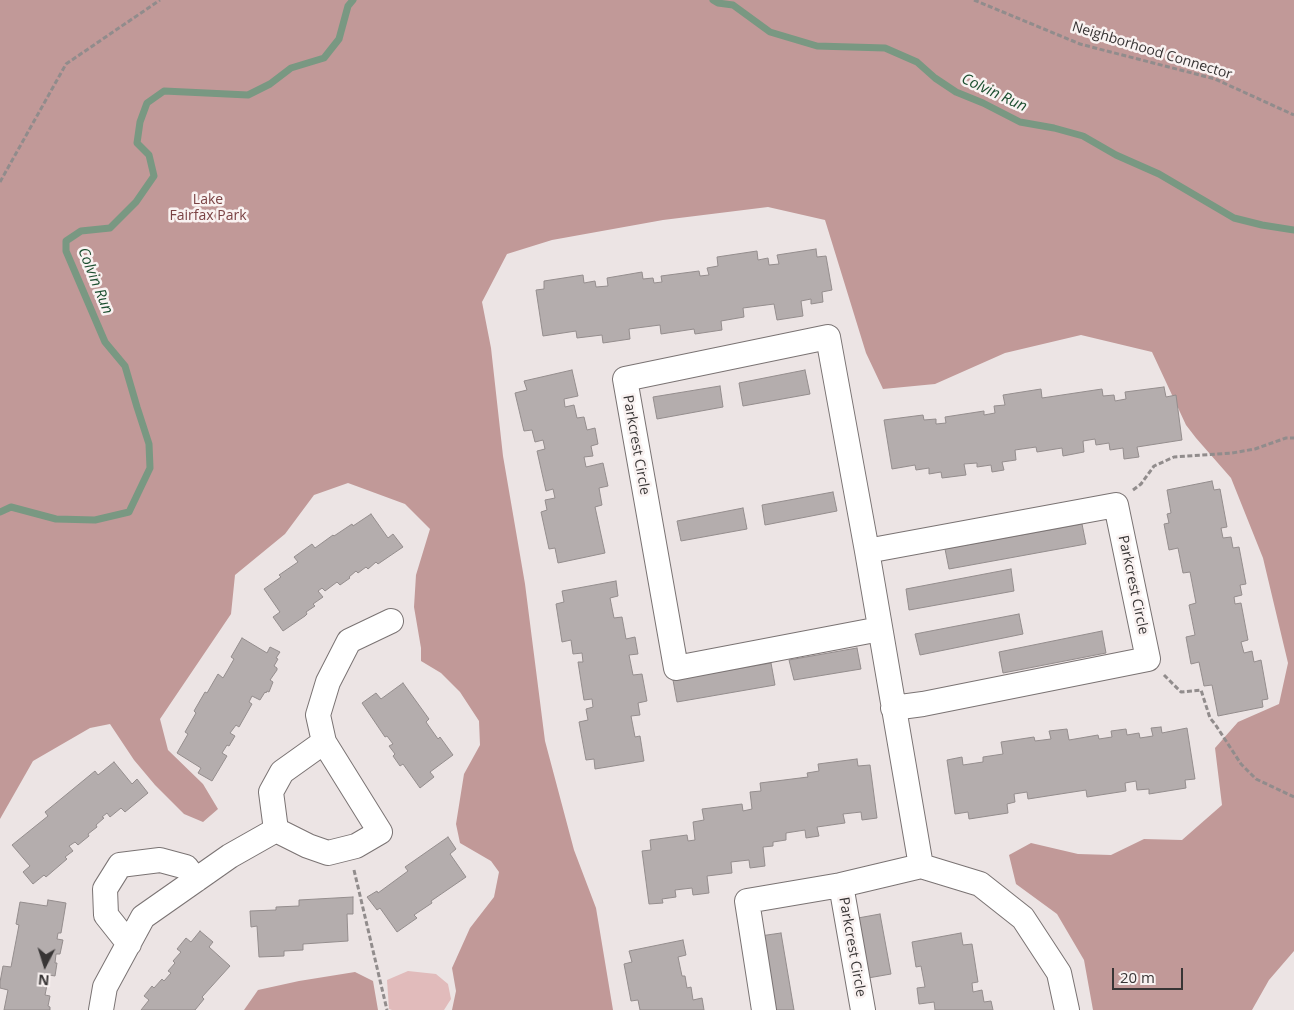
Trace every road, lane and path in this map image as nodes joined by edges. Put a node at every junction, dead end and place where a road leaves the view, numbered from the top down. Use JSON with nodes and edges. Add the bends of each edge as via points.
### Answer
{"nodes":[{"id":1,"x":160,"y":0,"type":"edge"},
{"id":2,"x":974,"y":0,"type":"edge"},
{"id":3,"x":1294,"y":115,"type":"edge"},
{"id":4,"x":0,"y":182,"type":"edge"},
{"id":5,"x":1294,"y":438,"type":"edge"},
{"id":6,"x":1116,"y":505,"type":"junction"},
{"id":7,"x":867,"y":551,"type":"junction"},
{"id":8,"x":391,"y":621,"type":"dead end"},
{"id":9,"x":880,"y":629,"type":"junction"},
{"id":10,"x":1148,"y":659,"type":"junction"},
{"id":11,"x":893,"y":708,"type":"junction"},
{"id":12,"x":324,"y":742,"type":"junction"},
{"id":13,"x":1294,"y":797,"type":"edge"},
{"id":14,"x":276,"y":830,"type":"junction"},
{"id":15,"x":349,"y":848,"type":"junction"},
{"id":16,"x":921,"y":866,"type":"junction"},
{"id":17,"x":196,"y":880,"type":"junction"},
{"id":18,"x":841,"y":885,"type":"junction"},
{"id":19,"x":129,"y":944,"type":"junction"},
{"id":20,"x":101,"y":1010,"type":"edge"},
{"id":21,"x":387,"y":1010,"type":"edge"},
{"id":22,"x":764,"y":1010,"type":"edge"},
{"id":23,"x":864,"y":1010,"type":"edge"},
{"id":24,"x":1067,"y":1010,"type":"edge"}],
"edges":[{"from":1,"to":4,"type":"path","via":[[66,64]]},
{"from":2,"to":3,"type":"path","name":"Neighborhood Connector","via":[[1080,44],[1215,78]]},
{"from":5,"to":6,"type":"path","via":[[1232,453],[1174,457],[1154,466],[1141,484]]},
{"from":6,"to":7,"type":"street"},
{"from":6,"to":10,"type":"street","name":"Parkcrest Circle"},
{"from":7,"to":9,"type":"street","name":"Parkcrest Circle"},
{"from":7,"to":9,"type":"street","name":"Parkcrest Circle","via":[[828,337],[625,379],[676,668]]},
{"from":8,"to":12,"type":"street","via":[[349,641],[328,682],[318,715]]},
{"from":9,"to":11,"type":"street","name":"Parkcrest Circle"},
{"from":10,"to":11,"type":"street"},
{"from":10,"to":13,"type":"path","via":[[1181,692],[1201,690],[1210,718],[1241,764],[1256,779]]},
{"from":11,"to":16,"type":"street","name":"Parkcrest Circle"},
{"from":12,"to":14,"type":"street","via":[[282,772],[272,792]]},
{"from":12,"to":15,"type":"street","via":[[380,832]]},
{"from":14,"to":15,"type":"street","via":[[328,853]]},
{"from":14,"to":17,"type":"street"},
{"from":15,"to":21,"type":"path"},
{"from":16,"to":18,"type":"street","name":"Parkcrest Circle"},
{"from":16,"to":24,"type":"street","via":[[980,884],[1023,918],[1058,973]]},
{"from":17,"to":19,"type":"street","via":[[143,917]]},
{"from":17,"to":19,"type":"street","via":[[186,867],[160,860],[120,865],[105,889],[106,915]]},
{"from":18,"to":22,"type":"street","name":"Parkcrest Circle","via":[[746,901]]},
{"from":18,"to":23,"type":"street","name":"Parkcrest Circle"},
{"from":19,"to":20,"type":"street","via":[[105,987]]}]}
